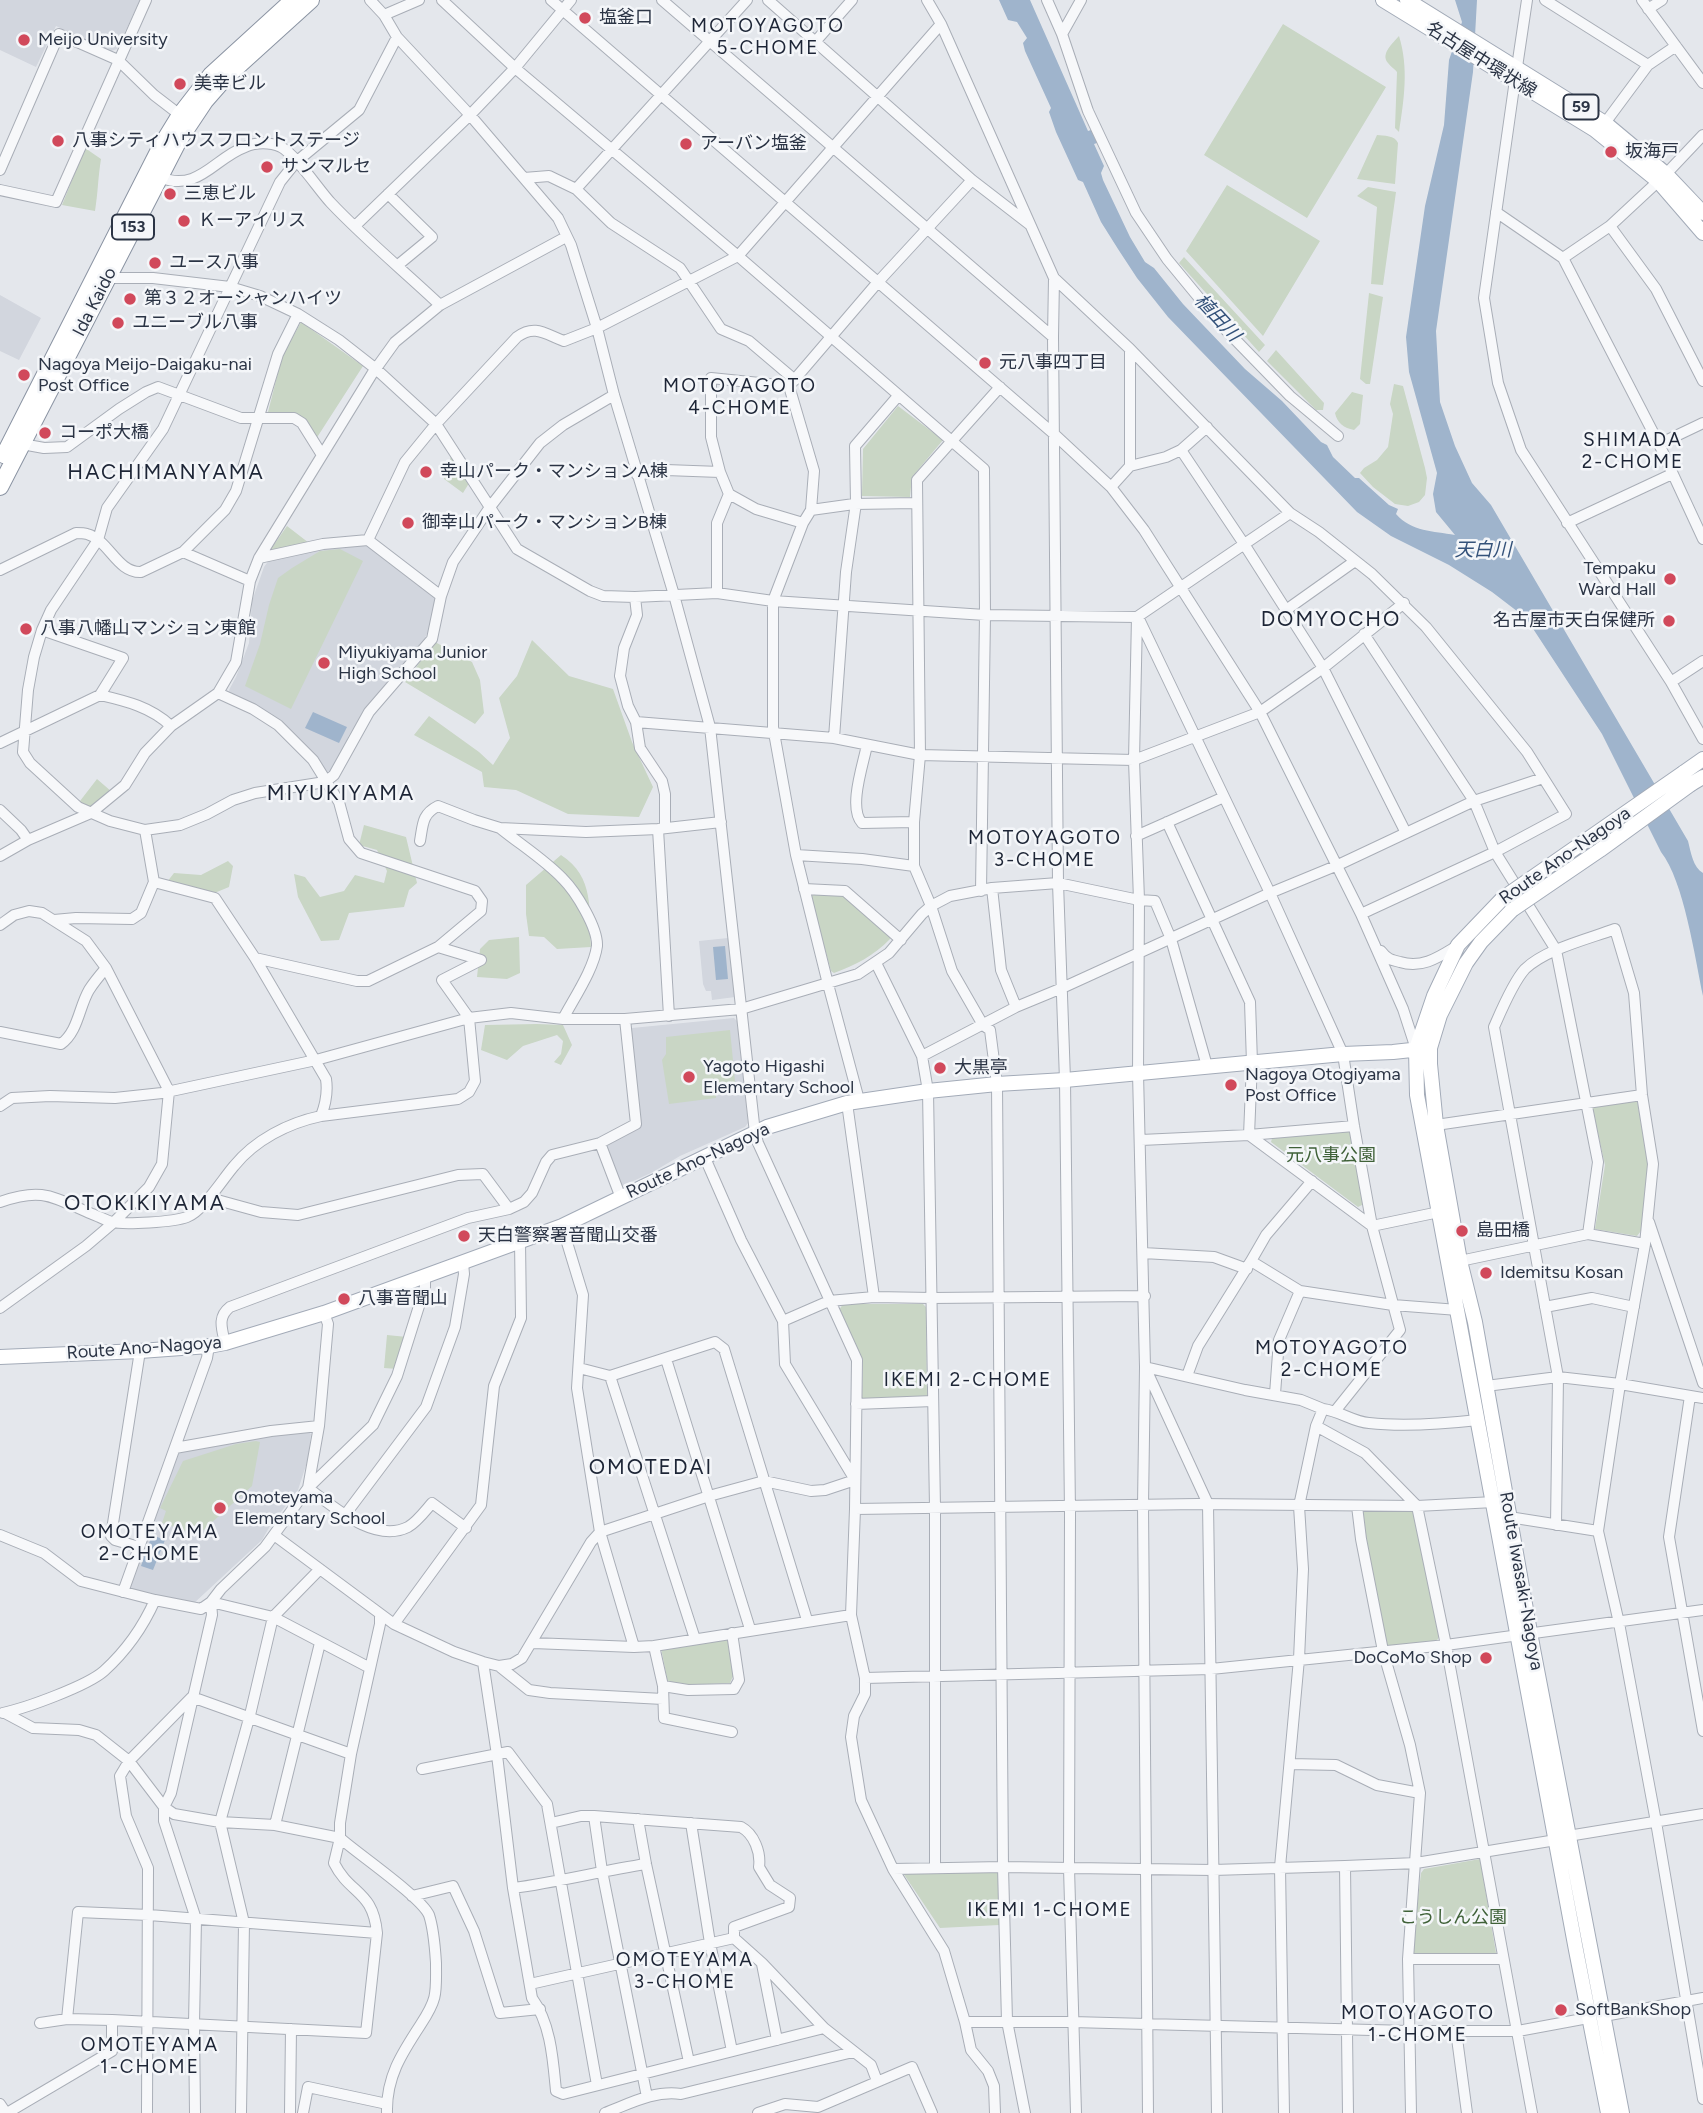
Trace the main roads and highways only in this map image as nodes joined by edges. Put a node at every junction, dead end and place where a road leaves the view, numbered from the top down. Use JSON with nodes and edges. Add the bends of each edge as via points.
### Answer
{"nodes":[{"id":1,"x":293,"y":0,"type":"edge"},
{"id":2,"x":311,"y":0,"type":"edge"},
{"id":3,"x":1383,"y":0,"type":"edge"},
{"id":4,"x":1407,"y":0,"type":"edge"},
{"id":5,"x":1422,"y":16,"type":"junction"},
{"id":6,"x":1516,"y":73,"type":"junction"},
{"id":7,"x":1662,"y":178,"type":"junction"},
{"id":8,"x":1703,"y":213,"type":"edge"},
{"id":9,"x":1703,"y":233,"type":"edge"},
{"id":10,"x":0,"y":463,"type":"edge"},
{"id":11,"x":0,"y":487,"type":"edge"},
{"id":12,"x":1703,"y":760,"type":"edge"},
{"id":13,"x":1692,"y":778,"type":"edge"},
{"id":14,"x":1507,"y":904,"type":"junction"},
{"id":15,"x":1422,"y":1044,"type":"junction"},
{"id":16,"x":0,"y":1357,"type":"edge"},
{"id":17,"x":1524,"y":1634,"type":"junction"},
{"id":18,"x":1562,"y":1838,"type":"junction"},
{"id":19,"x":1608,"y":2113,"type":"edge"},
{"id":20,"x":1622,"y":2113,"type":"edge"}],
"edges":[{"from":1,"to":10,"type":"highway","name":"Ida Kaido","number":"153","via":[[211,75],[161,146]]},
{"from":2,"to":11,"type":"highway","name":"Ida Kaido","number":"153","via":[[226,76],[194,117]]},
{"from":3,"to":5,"type":"main road","name":"名古屋中環状線","number":"59"},
{"from":4,"to":5,"type":"main road","name":"名古屋中環状線","number":"59"},
{"from":5,"to":6,"type":"main road","name":"名古屋中環状線","number":"59"},
{"from":6,"to":7,"type":"main road","name":"名古屋中環状線","number":"59"},
{"from":6,"to":7,"type":"main road","name":"名古屋中環状線","number":"59","via":[[1605,123]]},
{"from":7,"to":8,"type":"main road","name":"名古屋中環状線","number":"59"},
{"from":7,"to":9,"type":"main road","name":"名古屋中環状線","number":"59"},
{"from":12,"to":13,"type":"main road","name":"Route Ano-Nagoya"},
{"from":13,"to":14,"type":"main road","name":"Route Ano-Nagoya","bridge":true,"via":[[1601,850]]},
{"from":14,"to":15,"type":"main road","name":"Route Ano-Nagoya","via":[[1466,964]]},
{"from":14,"to":15,"type":"main road","name":"Route Ano-Nagoya","via":[[1458,945],[1434,996]]},
{"from":15,"to":16,"type":"main road","name":"Route Ano-Nagoya","via":[[1393,1052],[997,1084],[853,1101],[767,1127],[562,1226],[324,1313],[225,1343]]},
{"from":15,"to":17,"type":"main road","name":"Route Iwasaki-Nagoya","via":[[1509,1517]]},
{"from":15,"to":17,"type":"main road","name":"Route Iwasaki-Nagoya","via":[[1417,1095],[1494,1502]]},
{"from":17,"to":18,"type":"main road","name":"Route Iwasaki-Nagoya"},
{"from":18,"to":19,"type":"main road","name":"Route Iwasaki-Nagoya","via":[[1588,2018]]},
{"from":18,"to":20,"type":"main road","name":"Route Iwasaki-Nagoya"}]}
